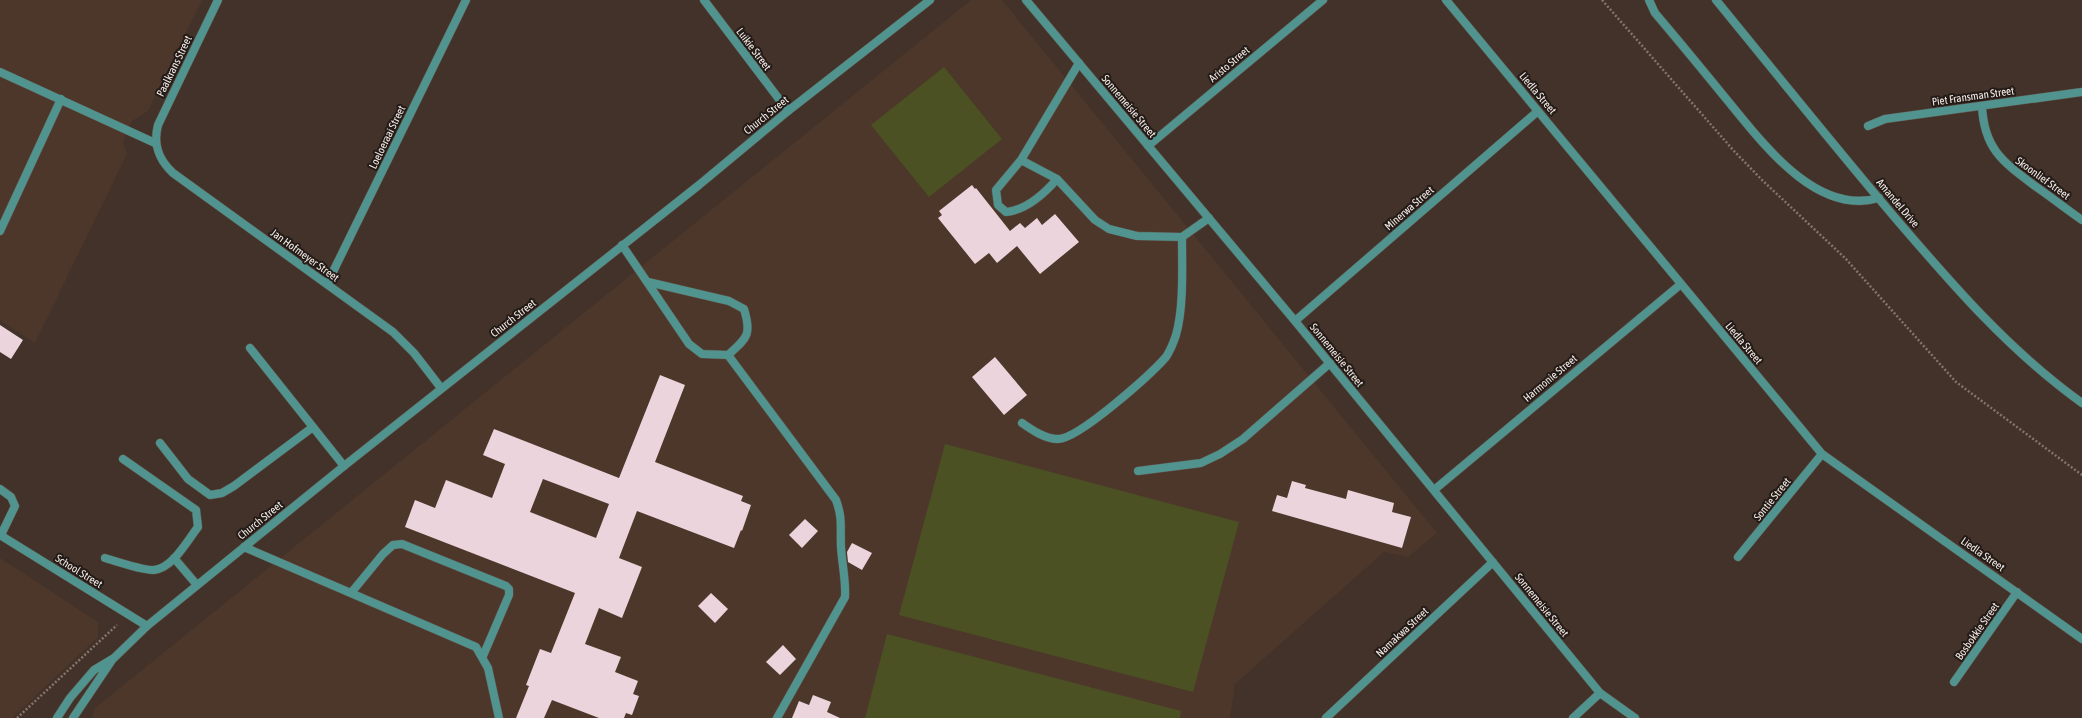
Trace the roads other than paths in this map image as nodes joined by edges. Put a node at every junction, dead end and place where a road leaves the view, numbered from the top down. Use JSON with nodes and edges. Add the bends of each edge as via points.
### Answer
{"nodes":[{"id":1,"x":218,"y":0,"type":"edge"},
{"id":2,"x":466,"y":0,"type":"edge"},
{"id":3,"x":704,"y":0,"type":"edge"},
{"id":4,"x":930,"y":0,"type":"edge"},
{"id":5,"x":1026,"y":0,"type":"edge"},
{"id":6,"x":1323,"y":0,"type":"edge"},
{"id":7,"x":1446,"y":0,"type":"edge"},
{"id":8,"x":1649,"y":0,"type":"edge"},
{"id":9,"x":1716,"y":0,"type":"edge"},
{"id":10,"x":1079,"y":63,"type":"junction"},
{"id":11,"x":0,"y":72,"type":"edge"},
{"id":12,"x":2082,"y":92,"type":"edge"},
{"id":13,"x":61,"y":99,"type":"junction"},
{"id":14,"x":1982,"y":106,"type":"junction"},
{"id":15,"x":788,"y":111,"type":"junction"},
{"id":16,"x":1538,"y":111,"type":"junction"},
{"id":17,"x":1868,"y":126,"type":"dead end"},
{"id":18,"x":155,"y":143,"type":"junction"},
{"id":19,"x":1148,"y":146,"type":"junction"},
{"id":20,"x":1022,"y":160,"type":"junction"},
{"id":21,"x":1057,"y":180,"type":"junction"},
{"id":22,"x":1879,"y":198,"type":"junction"},
{"id":23,"x":1209,"y":218,"type":"junction"},
{"id":24,"x":2082,"y":220,"type":"edge"},
{"id":25,"x":0,"y":231,"type":"edge"},
{"id":26,"x":1182,"y":238,"type":"junction"},
{"id":27,"x":622,"y":245,"type":"junction"},
{"id":28,"x":648,"y":282,"type":"junction"},
{"id":29,"x":327,"y":284,"type":"junction"},
{"id":30,"x":1681,"y":284,"type":"junction"},
{"id":31,"x":1295,"y":321,"type":"junction"},
{"id":32,"x":250,"y":348,"type":"dead end"},
{"id":33,"x":728,"y":355,"type":"junction"},
{"id":34,"x":1330,"y":363,"type":"junction"},
{"id":35,"x":442,"y":388,"type":"junction"},
{"id":36,"x":2082,"y":403,"type":"edge"},
{"id":37,"x":1022,"y":423,"type":"dead end"},
{"id":38,"x":313,"y":427,"type":"junction"},
{"id":39,"x":160,"y":443,"type":"dead end"},
{"id":40,"x":1822,"y":454,"type":"junction"},
{"id":41,"x":123,"y":459,"type":"dead end"},
{"id":42,"x":344,"y":466,"type":"junction"},
{"id":43,"x":1138,"y":471,"type":"dead end"},
{"id":44,"x":0,"y":489,"type":"edge"},
{"id":45,"x":1434,"y":490,"type":"junction"},
{"id":46,"x":0,"y":535,"type":"edge"},
{"id":47,"x":244,"y":548,"type":"junction"},
{"id":48,"x":1738,"y":557,"type":"dead end"},
{"id":49,"x":105,"y":558,"type":"dead end"},
{"id":50,"x":174,"y":558,"type":"junction"},
{"id":51,"x":1493,"y":562,"type":"junction"},
{"id":52,"x":197,"y":585,"type":"junction"},
{"id":53,"x":2017,"y":592,"type":"junction"},
{"id":54,"x":351,"y":593,"type":"junction"},
{"id":55,"x":147,"y":626,"type":"junction"},
{"id":56,"x":2082,"y":639,"type":"edge"},
{"id":57,"x":483,"y":656,"type":"junction"},
{"id":58,"x":114,"y":658,"type":"junction"},
{"id":59,"x":1954,"y":682,"type":"dead end"},
{"id":60,"x":1600,"y":693,"type":"junction"},
{"id":61,"x":57,"y":718,"type":"edge"},
{"id":62,"x":73,"y":718,"type":"edge"},
{"id":63,"x":499,"y":718,"type":"edge"},
{"id":64,"x":776,"y":718,"type":"edge"},
{"id":65,"x":1326,"y":718,"type":"edge"},
{"id":66,"x":1573,"y":718,"type":"edge"},
{"id":67,"x":1635,"y":718,"type":"edge"}],
"edges":[{"from":1,"to":18,"type":"street","name":"Paalkrans Street","via":[[158,125]]},
{"from":2,"to":29,"type":"street","name":"Loeloeraai Street"},
{"from":3,"to":15,"type":"street","name":"Luikie Street"},
{"from":4,"to":15,"type":"street","name":"Church Street"},
{"from":5,"to":10,"type":"street","name":"Sonnemeisie Street"},
{"from":6,"to":19,"type":"street","name":"Aristo Street"},
{"from":7,"to":16,"type":"street","name":"Liedla Street"},
{"from":8,"to":22,"type":"street","via":[[1655,13],[1778,160],[1828,195],[1848,201]]},
{"from":9,"to":22,"type":"street","name":"Amandel Drive"},
{"from":10,"to":19,"type":"street","name":"Sonnemeisie Street"},
{"from":10,"to":20,"type":"street"},
{"from":11,"to":13,"type":"street"},
{"from":12,"to":14,"type":"street","name":"Piet Fransman Street"},
{"from":13,"to":18,"type":"street"},
{"from":13,"to":25,"type":"street"},
{"from":14,"to":17,"type":"street","name":"Piet Fransman Street","via":[[1885,119]]},
{"from":14,"to":24,"type":"street","name":"Skoonlief Street","via":[[1988,138],[2006,165]]},
{"from":15,"to":27,"type":"street","name":"Church Street"},
{"from":16,"to":30,"type":"street","name":"Liedla Street"},
{"from":16,"to":31,"type":"street","name":"Minerwa Street"},
{"from":18,"to":29,"type":"street","name":"Jan Hofmeyer Street","via":[[161,160],[173,172]]},
{"from":19,"to":23,"type":"street","name":"Sonnemeisie Street"},
{"from":20,"to":21,"type":"street"},
{"from":20,"to":21,"type":"street","via":[[996,190],[998,205],[1002,210],[1015,211],[1023,207]]},
{"from":21,"to":26,"type":"street","via":[[1094,220],[1109,229],[1137,236]]},
{"from":22,"to":36,"type":"street","name":"Amandel Drive","via":[[1996,331]]},
{"from":23,"to":26,"type":"street"},
{"from":23,"to":31,"type":"street","name":"Sonnemeisie Street"},
{"from":26,"to":37,"type":"street","via":[[1181,299],[1176,334],[1167,355],[1144,379],[1080,431],[1058,439],[1041,435]]},
{"from":27,"to":28,"type":"street"},
{"from":27,"to":35,"type":"street","name":"Church Street"},
{"from":28,"to":33,"type":"street","via":[[689,344],[702,354]]},
{"from":28,"to":33,"type":"street","via":[[729,301],[744,309],[749,325],[744,340]]},
{"from":29,"to":35,"type":"street","name":"Jan Hofmeyer Street","via":[[393,332]]},
{"from":30,"to":40,"type":"street","name":"Liedla Street"},
{"from":30,"to":45,"type":"street","name":"Harmonie Street"},
{"from":31,"to":34,"type":"street","name":"Sonnemeisie Street"},
{"from":32,"to":38,"type":"street"},
{"from":33,"to":64,"type":"street","via":[[836,500],[841,514],[845,597]]},
{"from":34,"to":43,"type":"street","via":[[1243,439],[1220,454],[1201,463]]},
{"from":34,"to":45,"type":"street","name":"Sonnemeisie Street"},
{"from":35,"to":42,"type":"street","name":"Church Street"},
{"from":38,"to":39,"type":"street","via":[[234,486],[222,493],[210,495],[188,479]]},
{"from":38,"to":42,"type":"street"},
{"from":40,"to":48,"type":"street","name":"Sontie Street"},
{"from":40,"to":53,"type":"street","name":"Liedla Street"},
{"from":41,"to":50,"type":"street","via":[[196,510],[198,527]]},
{"from":42,"to":47,"type":"street","name":"Church Street"},
{"from":44,"to":46,"type":"street","via":[[12,498],[15,506]]},
{"from":45,"to":51,"type":"street","name":"Sonnemeisie Street"},
{"from":46,"to":55,"type":"street","name":"School Street"},
{"from":47,"to":52,"type":"street","name":"Church Street"},
{"from":47,"to":54,"type":"street"},
{"from":49,"to":50,"type":"street","via":[[153,571],[162,568]]},
{"from":50,"to":52,"type":"street"},
{"from":51,"to":60,"type":"street","name":"Sonnemeisie Street"},
{"from":51,"to":65,"type":"street","name":"Namakwa Street"},
{"from":52,"to":55,"type":"street","name":"Church Street"},
{"from":53,"to":56,"type":"street","name":"Liedla Street"},
{"from":53,"to":59,"type":"street","name":"Bosbokkie Street"},
{"from":54,"to":57,"type":"street","via":[[476,647]]},
{"from":54,"to":57,"type":"street","via":[[383,554],[393,545],[402,544],[506,586],[509,595]]},
{"from":55,"to":58,"type":"street","name":"Church Street"},
{"from":57,"to":63,"type":"street"},
{"from":58,"to":61,"type":"street","name":"Church Street","via":[[94,670]]},
{"from":58,"to":62,"type":"street","name":"Church Street"},
{"from":60,"to":66,"type":"street"},
{"from":60,"to":67,"type":"street","name":"Sonnemeisie Street"}]}
